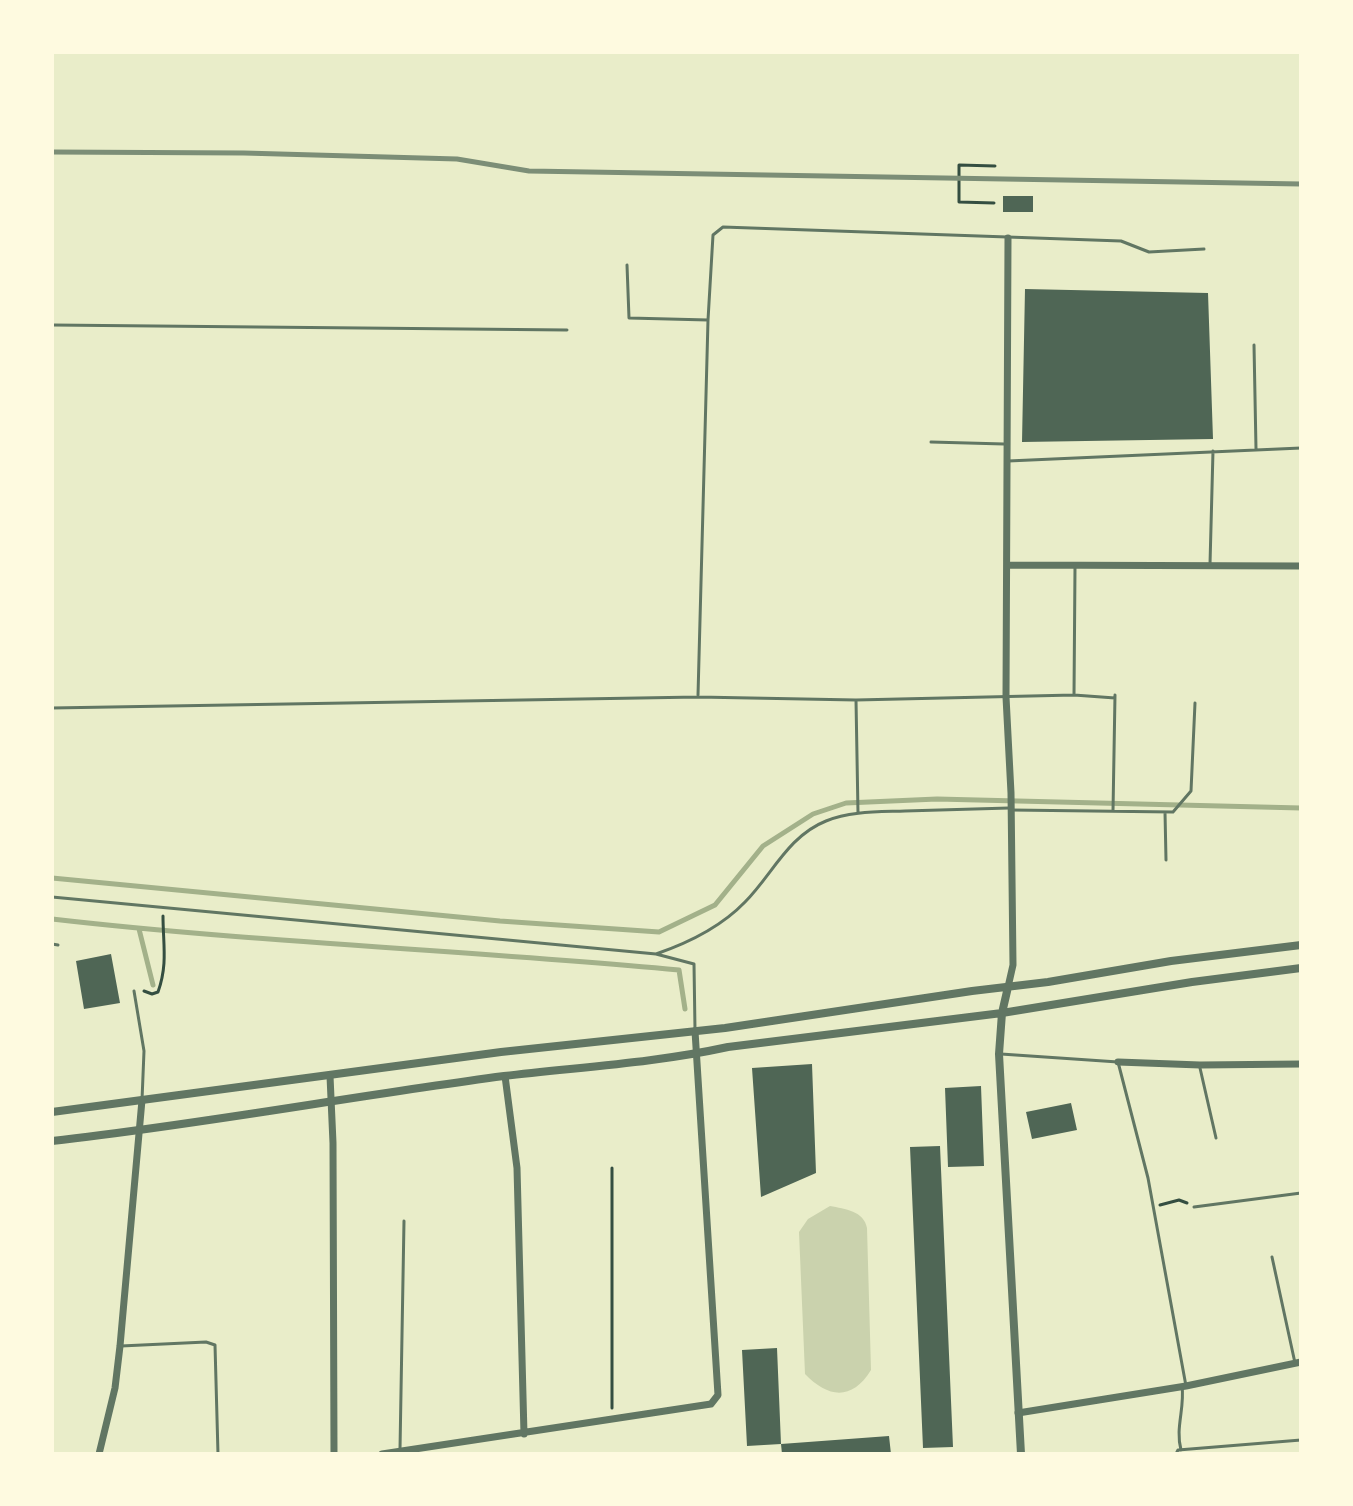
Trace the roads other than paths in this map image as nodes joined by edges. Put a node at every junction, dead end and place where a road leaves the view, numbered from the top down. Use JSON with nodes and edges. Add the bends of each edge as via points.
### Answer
{"nodes":[{"id":1,"x":1008,"y":238,"type":"junction"},
{"id":2,"x":1204,"y":249,"type":"dead end"},
{"id":3,"x":627,"y":265,"type":"dead end"},
{"id":4,"x":708,"y":320,"type":"junction"},
{"id":5,"x":52,"y":325,"type":"edge"},
{"id":6,"x":567,"y":330,"type":"dead end"},
{"id":7,"x":1254,"y":345,"type":"dead end"},
{"id":8,"x":931,"y":442,"type":"dead end"},
{"id":9,"x":1008,"y":444,"type":"junction"},
{"id":10,"x":1301,"y":448,"type":"edge"},
{"id":11,"x":1256,"y":449,"type":"junction"},
{"id":12,"x":1213,"y":451,"type":"junction"},
{"id":13,"x":1008,"y":461,"type":"junction"},
{"id":14,"x":1075,"y":564,"type":"junction"},
{"id":15,"x":1008,"y":565,"type":"junction"},
{"id":16,"x":1210,"y":565,"type":"junction"},
{"id":17,"x":1301,"y":566,"type":"edge"},
{"id":18,"x":1074,"y":695,"type":"junction"},
{"id":19,"x":698,"y":697,"type":"junction"},
{"id":20,"x":1006,"y":697,"type":"junction"},
{"id":21,"x":856,"y":700,"type":"junction"},
{"id":22,"x":1195,"y":703,"type":"dead end"},
{"id":23,"x":52,"y":708,"type":"edge"},
{"id":24,"x":1011,"y":809,"type":"junction"},
{"id":25,"x":1112,"y":810,"type":"junction"},
{"id":26,"x":858,"y":812,"type":"junction"},
{"id":27,"x":1165,"y":812,"type":"junction"},
{"id":28,"x":1166,"y":860,"type":"dead end"},
{"id":29,"x":52,"y":897,"type":"edge"},
{"id":30,"x":52,"y":944,"type":"edge"},
{"id":31,"x":58,"y":945,"type":"dead end"},
{"id":32,"x":1301,"y":945,"type":"edge"},
{"id":33,"x":656,"y":954,"type":"junction"},
{"id":34,"x":1301,"y":968,"type":"edge"},
{"id":35,"x":1008,"y":987,"type":"junction"},
{"id":36,"x":134,"y":991,"type":"road end"},
{"id":37,"x":1002,"y":1013,"type":"junction"},
{"id":38,"x":695,"y":1031,"type":"junction"},
{"id":39,"x":696,"y":1054,"type":"junction"},
{"id":40,"x":999,"y":1054,"type":"junction"},
{"id":41,"x":1118,"y":1062,"type":"junction"},
{"id":42,"x":1301,"y":1064,"type":"edge"},
{"id":43,"x":1200,"y":1065,"type":"junction"},
{"id":44,"x":330,"y":1076,"type":"junction"},
{"id":45,"x":505,"y":1076,"type":"junction"},
{"id":46,"x":142,"y":1100,"type":"junction"},
{"id":47,"x":332,"y":1102,"type":"junction"},
{"id":48,"x":52,"y":1112,"type":"edge"},
{"id":49,"x":141,"y":1131,"type":"junction"},
{"id":50,"x":1216,"y":1138,"type":"dead end"},
{"id":51,"x":52,"y":1141,"type":"edge"},
{"id":52,"x":1301,"y":1193,"type":"edge"},
{"id":53,"x":1194,"y":1207,"type":"road end"},
{"id":54,"x":404,"y":1221,"type":"dead end"},
{"id":55,"x":1272,"y":1257,"type":"dead end"},
{"id":56,"x":120,"y":1346,"type":"junction"},
{"id":57,"x":1298,"y":1362,"type":"edge"},
{"id":58,"x":1184,"y":1386,"type":"junction"},
{"id":59,"x":1018,"y":1413,"type":"junction"},
{"id":60,"x":524,"y":1434,"type":"junction"},
{"id":61,"x":1301,"y":1440,"type":"edge"},
{"id":62,"x":1181,"y":1450,"type":"junction"},
{"id":63,"x":400,"y":1452,"type":"junction"},
{"id":64,"x":99,"y":1454,"type":"edge"},
{"id":65,"x":218,"y":1454,"type":"edge"},
{"id":66,"x":334,"y":1454,"type":"edge"},
{"id":67,"x":382,"y":1454,"type":"edge"},
{"id":68,"x":1021,"y":1454,"type":"edge"},
{"id":69,"x":1176,"y":1454,"type":"edge"}],
"edges":[{"from":1,"to":2,"type":"lane","via":[[1121,241],[1149,252]]},
{"from":1,"to":4,"type":"lane","via":[[723,227],[713,235]]},
{"from":1,"to":9,"type":"street"},
{"from":3,"to":4,"type":"lane","via":[[629,318]]},
{"from":4,"to":19,"type":"lane"},
{"from":5,"to":6,"type":"lane"},
{"from":7,"to":11,"type":"lane"},
{"from":8,"to":9,"type":"lane"},
{"from":9,"to":13,"type":"street"},
{"from":10,"to":11,"type":"lane"},
{"from":11,"to":12,"type":"lane"},
{"from":12,"to":13,"type":"lane"},
{"from":12,"to":16,"type":"lane"},
{"from":13,"to":15,"type":"street"},
{"from":14,"to":15,"type":"street"},
{"from":14,"to":16,"type":"street"},
{"from":14,"to":18,"type":"lane"},
{"from":15,"to":20,"type":"street"},
{"from":16,"to":17,"type":"street"},
{"from":18,"to":20,"type":"lane"},
{"from":18,"to":25,"type":"lane","via":[[1115,696]]},
{"from":19,"to":21,"type":"lane"},
{"from":19,"to":23,"type":"lane"},
{"from":20,"to":21,"type":"lane"},
{"from":20,"to":24,"type":"street"},
{"from":21,"to":26,"type":"lane"},
{"from":22,"to":27,"type":"lane","via":[[1191,791],[1173,812]]},
{"from":24,"to":25,"type":"lane"},
{"from":24,"to":26,"type":"lane"},
{"from":24,"to":35,"type":"street","via":[[1013,965]]},
{"from":25,"to":27,"type":"lane"},
{"from":26,"to":33,"type":"lane","via":[[805,833],[746,902],[691,940]]},
{"from":27,"to":28,"type":"lane"},
{"from":29,"to":33,"type":"lane"},
{"from":30,"to":31,"type":"lane"},
{"from":32,"to":35,"type":"street"},
{"from":33,"to":38,"type":"lane","via":[[694,964]]},
{"from":34,"to":37,"type":"street"},
{"from":35,"to":37,"type":"street"},
{"from":35,"to":38,"type":"street"},
{"from":36,"to":46,"type":"lane","via":[[144,1051]]},
{"from":37,"to":39,"type":"street"},
{"from":37,"to":40,"type":"street"},
{"from":38,"to":39,"type":"street"},
{"from":38,"to":44,"type":"street"},
{"from":39,"to":45,"type":"street"},
{"from":39,"to":60,"type":"street","via":[[718,1395],[701,1407]]},
{"from":40,"to":41,"type":"lane"},
{"from":40,"to":59,"type":"street"},
{"from":41,"to":43,"type":"street"},
{"from":41,"to":58,"type":"lane","via":[[1153,1207]]},
{"from":42,"to":43,"type":"street"},
{"from":43,"to":50,"type":"lane"},
{"from":44,"to":46,"type":"street"},
{"from":44,"to":47,"type":"street"},
{"from":45,"to":47,"type":"street"},
{"from":45,"to":60,"type":"street","via":[[517,1168]]},
{"from":46,"to":48,"type":"street"},
{"from":46,"to":49,"type":"street"},
{"from":47,"to":49,"type":"street"},
{"from":47,"to":66,"type":"street"},
{"from":49,"to":51,"type":"street"},
{"from":49,"to":56,"type":"street"},
{"from":52,"to":53,"type":"lane"},
{"from":54,"to":63,"type":"lane"},
{"from":55,"to":57,"type":"lane"},
{"from":56,"to":64,"type":"street"},
{"from":56,"to":65,"type":"lane","via":[[215,1345]]},
{"from":57,"to":58,"type":"street"},
{"from":58,"to":59,"type":"street"},
{"from":58,"to":62,"type":"lane","via":[[1177,1428]]},
{"from":59,"to":68,"type":"street"},
{"from":60,"to":63,"type":"street"},
{"from":61,"to":62,"type":"lane"},
{"from":62,"to":69,"type":"lane"},
{"from":63,"to":67,"type":"street"}]}
